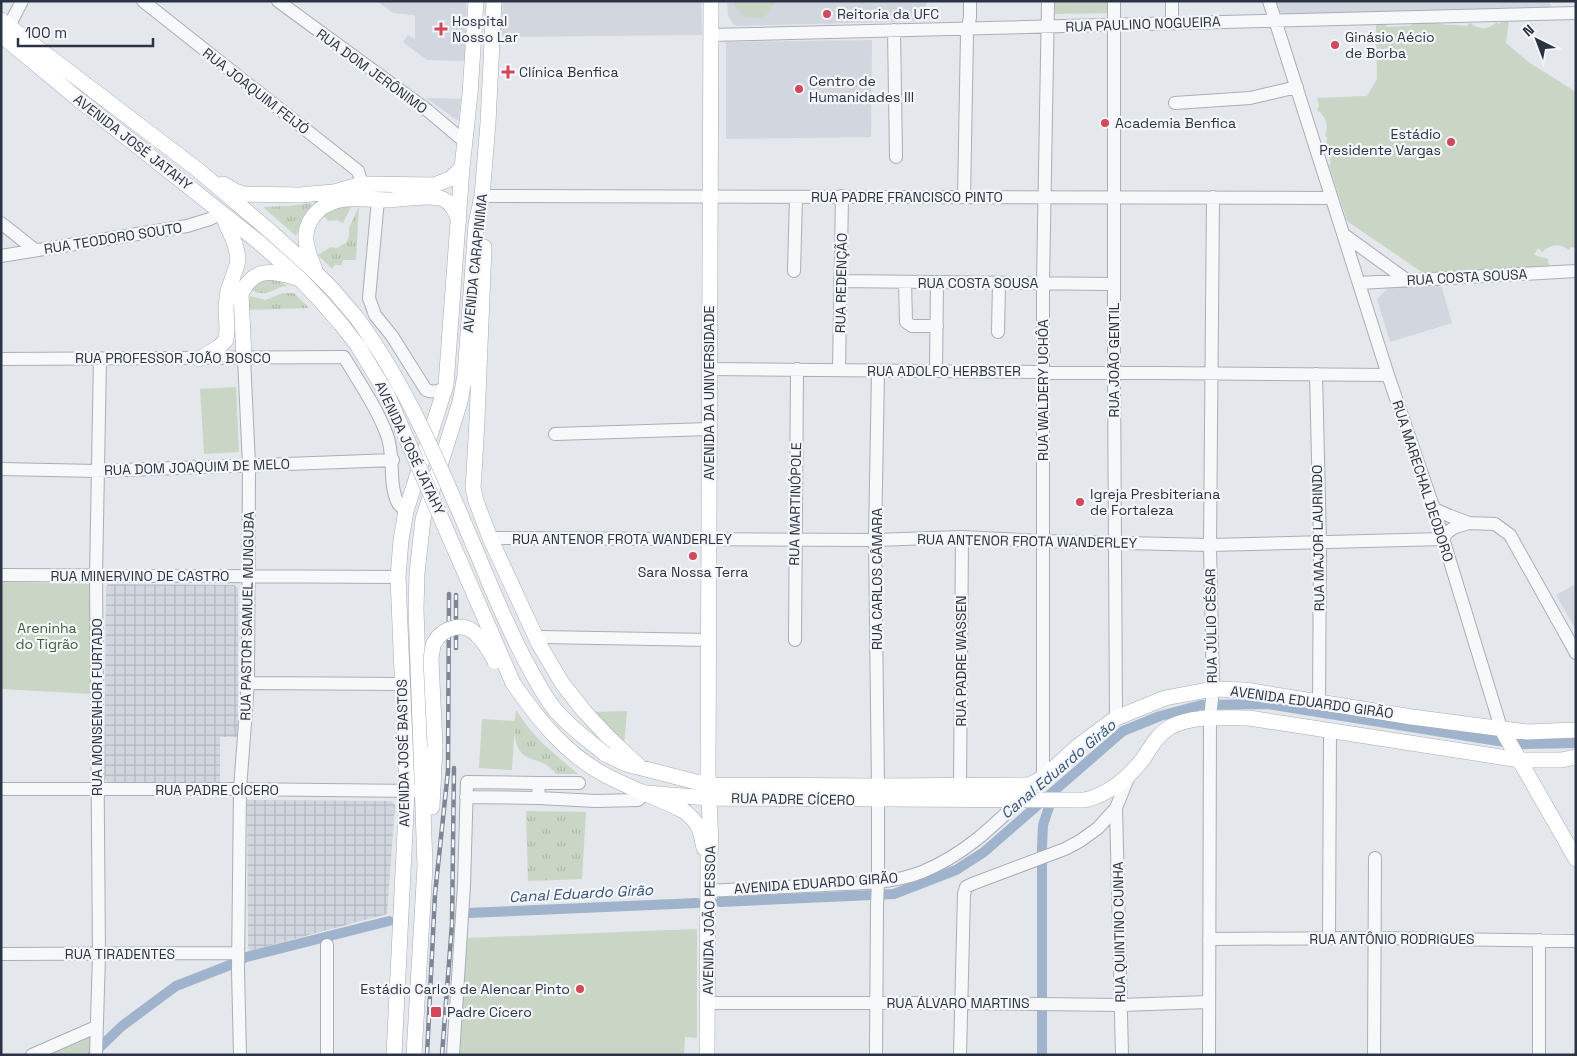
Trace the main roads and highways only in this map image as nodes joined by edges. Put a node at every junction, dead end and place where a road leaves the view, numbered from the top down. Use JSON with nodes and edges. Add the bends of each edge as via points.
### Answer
{"nodes":[{"id":1,"x":476,"y":1,"type":"edge"},
{"id":2,"x":494,"y":1,"type":"edge"},
{"id":3,"x":711,"y":1,"type":"edge"},
{"id":4,"x":4,"y":32,"type":"edge"},
{"id":5,"x":462,"y":168,"type":"junction"},
{"id":6,"x":198,"y":170,"type":"junction"},
{"id":7,"x":481,"y":200,"type":"junction"},
{"id":8,"x":222,"y":212,"type":"junction"},
{"id":9,"x":459,"y":220,"type":"junction"},
{"id":10,"x":317,"y":274,"type":"junction"},
{"id":11,"x":299,"y":278,"type":"junction"},
{"id":12,"x":244,"y":358,"type":"road end"},
{"id":13,"x":199,"y":359,"type":"road end"},
{"id":14,"x":406,"y":511,"type":"joint"},
{"id":15,"x":424,"y":519,"type":"joint"},
{"id":16,"x":513,"y":683,"type":"junction"},
{"id":17,"x":1576,"y":730,"type":"edge"},
{"id":18,"x":1510,"y":744,"type":"junction"},
{"id":19,"x":1576,"y":757,"type":"edge"},
{"id":20,"x":640,"y":767,"type":"junction"},
{"id":21,"x":1042,"y":778,"type":"joint"},
{"id":22,"x":421,"y":791,"type":"junction"},
{"id":23,"x":709,"y":792,"type":"junction"},
{"id":24,"x":646,"y":793,"type":"junction"},
{"id":25,"x":878,"y":793,"type":"junction"},
{"id":26,"x":1053,"y":800,"type":"joint"},
{"id":27,"x":1576,"y":859,"type":"edge"},
{"id":28,"x":708,"y":861,"type":"junction"},
{"id":29,"x":394,"y":1055,"type":"edge"},
{"id":30,"x":414,"y":1055,"type":"edge"},
{"id":31,"x":707,"y":1055,"type":"edge"}],
"edges":[{"from":1,"to":5,"type":"main road","name":"AVENIDA CARAPINIMA"},
{"from":2,"to":7,"type":"main road","name":"AVENIDA CARAPINIMA"},
{"from":3,"to":23,"type":"main road","name":"AVENIDA DA UNIVERSIDADE"},
{"from":4,"to":6,"type":"main road","name":"AVENIDA JOSÉ JATAHY"},
{"from":4,"to":8,"type":"main road","name":"AVENIDA JOSÉ JATAHY","via":[[78,99]]},
{"from":5,"to":6,"type":"main road","via":[[450,179],[434,185],[362,184],[334,192],[300,195],[244,194]]},
{"from":5,"to":9,"type":"main road","name":"AVENIDA CARAPINIMA"},
{"from":6,"to":10,"type":"main road","name":"AVENIDA JOSÉ JATAHY"},
{"from":7,"to":15,"type":"main road","name":"AVENIDA CARAPINIMA","via":[[476,224],[465,375],[460,402]]},
{"from":7,"to":20,"type":"main road","via":[[486,214],[473,488],[476,502],[538,644],[562,683],[584,711]]},
{"from":8,"to":11,"type":"main road","name":"AVENIDA JOSÉ JATAHY"},
{"from":8,"to":13,"type":"main road","via":[[238,257],[228,291],[228,330],[226,340]]},
{"from":9,"to":10,"type":"main road","via":[[450,203],[435,197],[339,200],[322,207],[313,216],[307,231],[306,241]]},
{"from":9,"to":14,"type":"main road","name":"AVENIDA CARAPINIMA","via":[[446,385]]},
{"from":10,"to":20,"type":"main road","name":"AVENIDA JOSÉ JATAHY","bridge":true,"via":[[369,334],[402,388],[512,635],[555,710],[605,754]]},
{"from":11,"to":12,"type":"main road","via":[[264,272],[245,285],[241,294]]},
{"from":11,"to":16,"type":"main road","name":"AVENIDA JOSÉ JATAHY","bridge":true,"via":[[358,346],[386,394]]},
{"from":14,"to":22,"type":"main road","name":"AVENIDA JOSÉ BASTOS","via":[[398,577],[402,684]]},
{"from":15,"to":22,"type":"main road","name":"AVENIDA JOSÉ BASTOS","via":[[416,609]]},
{"from":16,"to":22,"type":"main road","bridge":true,"via":[[471,630],[454,627],[439,636],[431,659],[435,746]]},
{"from":16,"to":24,"type":"main road","name":"AVENIDA JOSÉ JATAHY","via":[[562,744],[593,768]]},
{"from":17,"to":18,"type":"main road","name":"AVENIDA EDUARDO GIRÃO","via":[[1527,732]]},
{"from":18,"to":19,"type":"main road","name":"AVENIDA EDUARDO GIRÃO","via":[[1562,760]]},
{"from":18,"to":21,"type":"main road","name":"AVENIDA EDUARDO GIRÃO","via":[[1412,717],[1245,690],[1212,692],[1166,698],[1116,718]]},
{"from":18,"to":26,"type":"main road","name":"AVENIDA EDUARDO GIRÃO","via":[[1330,732],[1211,714],[1166,730],[1120,783],[1095,798]]},
{"from":18,"to":27,"type":"main road"},
{"from":20,"to":23,"type":"main road","name":"RUA PADRE CÍCERO"},
{"from":21,"to":25,"type":"main road","name":"RUA PADRE CÍCERO","via":[[1020,786],[960,786]]},
{"from":22,"to":29,"type":"main road","name":"AVENIDA JOSÉ BASTOS"},
{"from":22,"to":30,"type":"main road","name":"AVENIDA JOSÉ BASTOS","via":[[425,866]]},
{"from":23,"to":24,"type":"main road","name":"RUA PADRE CÍCERO"},
{"from":23,"to":25,"type":"main road","name":"RUA PADRE CÍCERO"},
{"from":23,"to":28,"type":"main road","name":"AVENIDA JOÃO PESSOA","via":[[711,846]]},
{"from":24,"to":28,"type":"main road","name":"AVENIDA JOSÉ JATAHY","via":[[684,811],[695,822],[700,828]]},
{"from":25,"to":26,"type":"main road","name":"RUA PADRE CÍCERO"},
{"from":28,"to":31,"type":"main road","name":"AVENIDA JOÃO PESSOA"}]}
